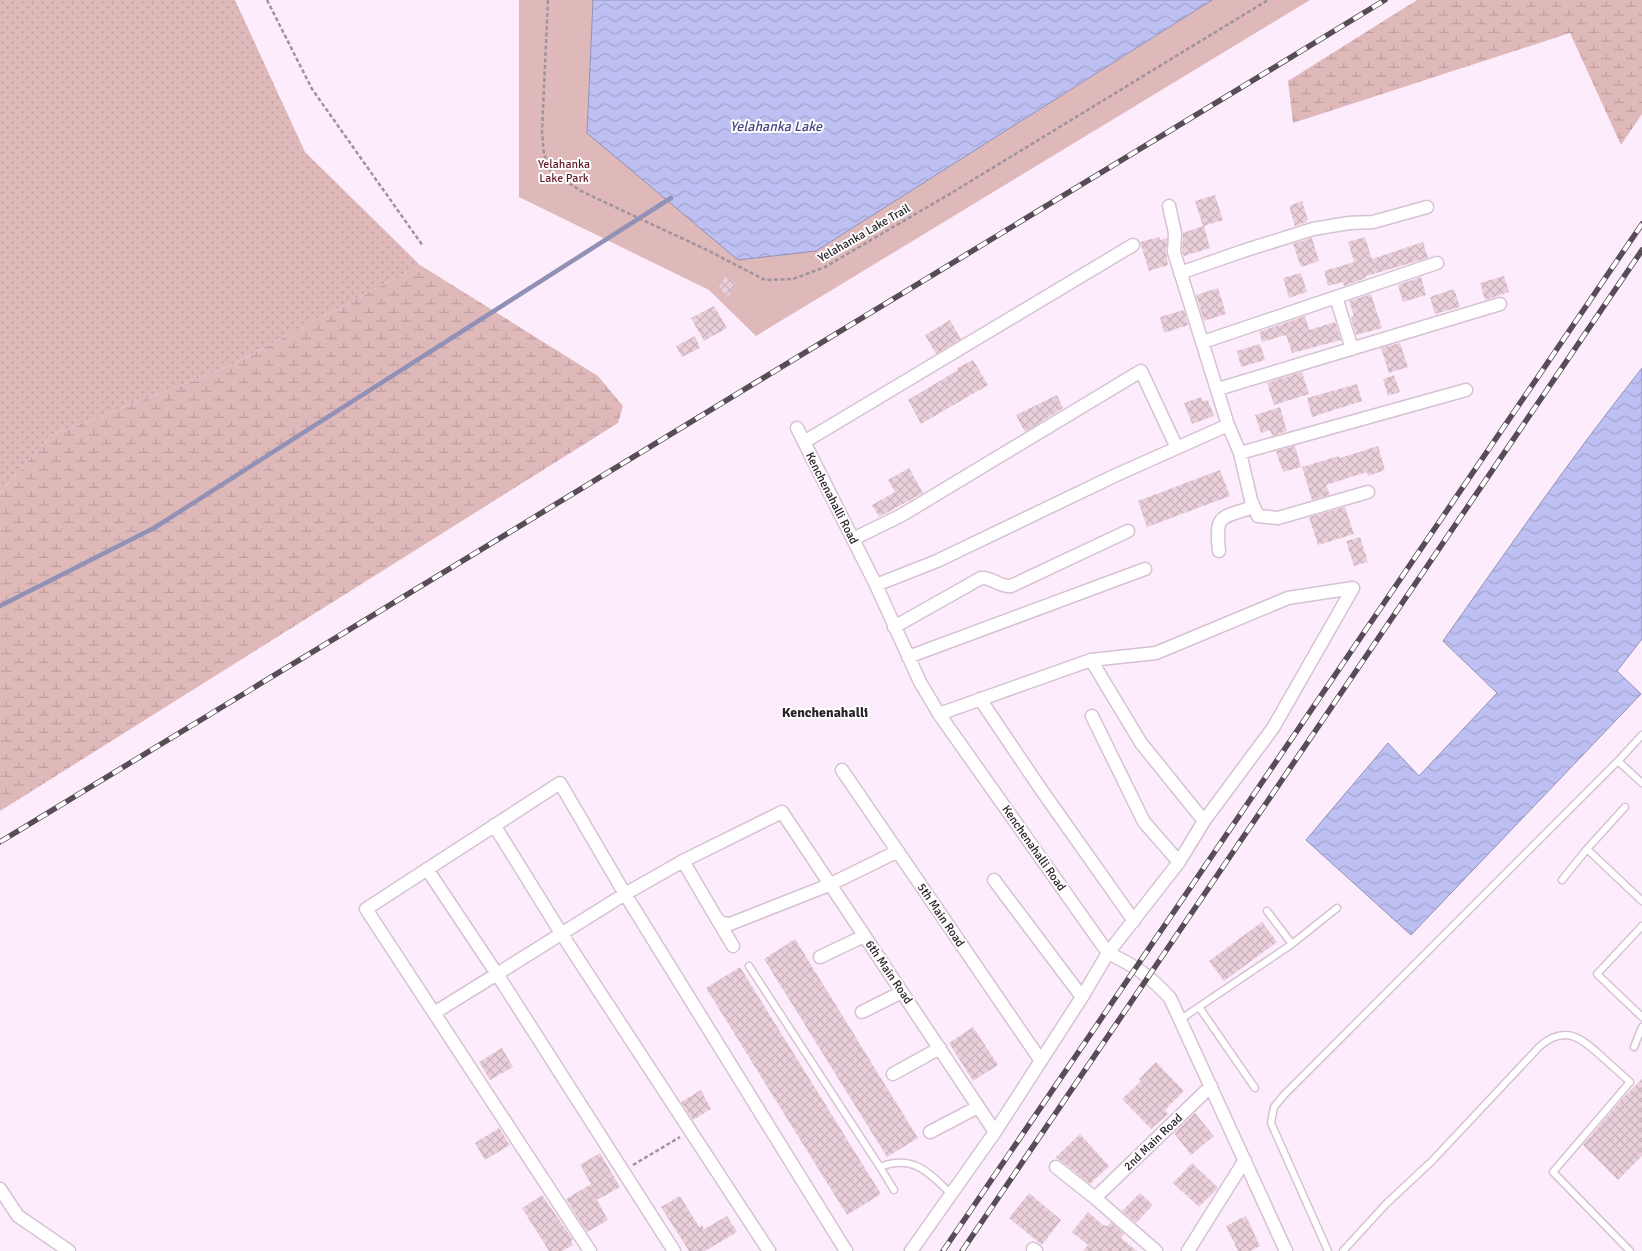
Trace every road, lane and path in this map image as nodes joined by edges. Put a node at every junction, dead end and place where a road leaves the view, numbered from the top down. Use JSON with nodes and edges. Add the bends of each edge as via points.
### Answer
{"nodes":[{"id":1,"x":267,"y":0,"type":"edge"},
{"id":2,"x":548,"y":0,"type":"edge"},
{"id":3,"x":1268,"y":0,"type":"edge"},
{"id":4,"x":1169,"y":206,"type":"dead end"},
{"id":5,"x":1428,"y":207,"type":"dead end"},
{"id":6,"x":1133,"y":245,"type":"dead end"},
{"id":7,"x":423,"y":246,"type":"dead end"},
{"id":8,"x":1437,"y":263,"type":"dead end"},
{"id":9,"x":1180,"y":273,"type":"junction"},
{"id":10,"x":1336,"y":297,"type":"junction"},
{"id":11,"x":1500,"y":304,"type":"dead end"},
{"id":12,"x":1203,"y":342,"type":"junction"},
{"id":13,"x":1352,"y":349,"type":"junction"},
{"id":14,"x":1218,"y":389,"type":"junction"},
{"id":15,"x":1466,"y":390,"type":"dead end"},
{"id":16,"x":1228,"y":425,"type":"junction"},
{"id":17,"x":796,"y":428,"type":"dead end"},
{"id":18,"x":804,"y":442,"type":"junction"},
{"id":19,"x":1177,"y":448,"type":"junction"},
{"id":20,"x":1240,"y":453,"type":"junction"},
{"id":21,"x":1368,"y":492,"type":"dead end"},
{"id":22,"x":1254,"y":507,"type":"junction"},
{"id":23,"x":1128,"y":531,"type":"dead end"},
{"id":24,"x":853,"y":539,"type":"junction"},
{"id":25,"x":1219,"y":551,"type":"dead end"},
{"id":26,"x":1145,"y":569,"type":"dead end"},
{"id":27,"x":876,"y":585,"type":"junction"},
{"id":28,"x":894,"y":627,"type":"junction"},
{"id":29,"x":908,"y":657,"type":"junction"},
{"id":30,"x":1091,"y":660,"type":"junction"},
{"id":31,"x":980,"y":698,"type":"junction"},
{"id":32,"x":940,"y":714,"type":"junction"},
{"id":33,"x":1092,"y":716,"type":"dead end"},
{"id":34,"x":1642,"y":735,"type":"edge"},
{"id":35,"x":1618,"y":761,"type":"junction"},
{"id":36,"x":842,"y":770,"type":"dead end"},
{"id":37,"x":1642,"y":783,"type":"edge"},
{"id":38,"x":1625,"y":807,"type":"dead end"},
{"id":39,"x":1204,"y":821,"type":"junction"},
{"id":40,"x":494,"y":825,"type":"junction"},
{"id":41,"x":1587,"y":849,"type":"junction"},
{"id":42,"x":898,"y":851,"type":"junction"},
{"id":43,"x":684,"y":861,"type":"junction"},
{"id":44,"x":1179,"y":862,"type":"junction"},
{"id":45,"x":427,"y":869,"type":"junction"},
{"id":46,"x":994,"y":880,"type":"dead end"},
{"id":47,"x":1562,"y":880,"type":"dead end"},
{"id":48,"x":829,"y":885,"type":"junction"},
{"id":49,"x":625,"y":894,"type":"junction"},
{"id":50,"x":1642,"y":901,"type":"edge"},
{"id":51,"x":1337,"y":908,"type":"dead end"},
{"id":52,"x":1268,"y":912,"type":"dead end"},
{"id":53,"x":717,"y":919,"type":"junction"},
{"id":54,"x":1134,"y":921,"type":"junction"},
{"id":55,"x":1642,"y":926,"type":"edge"},
{"id":56,"x":561,"y":933,"type":"junction"},
{"id":57,"x":864,"y":936,"type":"junction"},
{"id":58,"x":1292,"y":944,"type":"junction"},
{"id":59,"x":733,"y":946,"type":"dead end"},
{"id":60,"x":1108,"y":953,"type":"junction"},
{"id":61,"x":820,"y":957,"type":"dead end"},
{"id":62,"x":749,"y":966,"type":"dead end"},
{"id":63,"x":496,"y":974,"type":"junction"},
{"id":64,"x":902,"y":992,"type":"junction"},
{"id":65,"x":1082,"y":998,"type":"junction"},
{"id":66,"x":1198,"y":1007,"type":"junction"},
{"id":67,"x":862,"y":1012,"type":"dead end"},
{"id":68,"x":434,"y":1013,"type":"junction"},
{"id":69,"x":1642,"y":1017,"type":"edge"},
{"id":70,"x":1181,"y":1019,"type":"junction"},
{"id":71,"x":1642,"y":1027,"type":"edge"},
{"id":72,"x":1634,"y":1047,"type":"dead end"},
{"id":73,"x":940,"y":1048,"type":"junction"},
{"id":74,"x":1041,"y":1061,"type":"junction"},
{"id":75,"x":893,"y":1074,"type":"dead end"},
{"id":76,"x":1211,"y":1086,"type":"junction"},
{"id":77,"x":1255,"y":1088,"type":"dead end"},
{"id":78,"x":978,"y":1106,"type":"junction"},
{"id":79,"x":690,"y":1130,"type":"junction"},
{"id":80,"x":930,"y":1132,"type":"dead end"},
{"id":81,"x":995,"y":1132,"type":"junction"},
{"id":82,"x":1244,"y":1160,"type":"junction"},
{"id":83,"x":880,"y":1167,"type":"junction"},
{"id":84,"x":1056,"y":1167,"type":"dead end"},
{"id":85,"x":624,"y":1171,"type":"junction"},
{"id":86,"x":0,"y":1189,"type":"edge"},
{"id":87,"x":894,"y":1190,"type":"dead end"},
{"id":88,"x":951,"y":1194,"type":"junction"},
{"id":89,"x":1095,"y":1198,"type":"junction"},
{"id":90,"x":69,"y":1251,"type":"edge"},
{"id":91,"x":590,"y":1251,"type":"edge"},
{"id":92,"x":674,"y":1251,"type":"edge"},
{"id":93,"x":769,"y":1251,"type":"edge"},
{"id":94,"x":846,"y":1251,"type":"edge"},
{"id":95,"x":911,"y":1251,"type":"edge"},
{"id":96,"x":1156,"y":1251,"type":"edge"},
{"id":97,"x":1188,"y":1251,"type":"edge"},
{"id":98,"x":1286,"y":1251,"type":"edge"},
{"id":99,"x":1328,"y":1251,"type":"edge"},
{"id":100,"x":1343,"y":1251,"type":"edge"},
{"id":101,"x":1630,"y":1251,"type":"edge"}],
"edges":[{"from":1,"to":7,"type":"path","via":[[312,89]]},
{"from":2,"to":3,"type":"path","name":"Yelahanka Lake Trail","via":[[542,131],[544,155],[551,172],[581,191],[765,280],[793,279],[825,266]]},
{"from":4,"to":9,"type":"street","via":[[1175,233],[1174,252]]},
{"from":5,"to":9,"type":"street","via":[[1372,222],[1313,229]]},
{"from":6,"to":18,"type":"street"},
{"from":8,"to":10,"type":"street"},
{"from":9,"to":12,"type":"street"},
{"from":10,"to":12,"type":"street"},
{"from":10,"to":13,"type":"street"},
{"from":11,"to":13,"type":"street"},
{"from":12,"to":14,"type":"street"},
{"from":13,"to":14,"type":"street"},
{"from":14,"to":16,"type":"street"},
{"from":15,"to":20,"type":"street"},
{"from":16,"to":19,"type":"street"},
{"from":16,"to":20,"type":"street"},
{"from":17,"to":18,"type":"street","name":"Kenchenahalli Road"},
{"from":18,"to":24,"type":"street","name":"Kenchenahalli Road"},
{"from":19,"to":24,"type":"street","via":[[1142,371],[902,515]]},
{"from":19,"to":27,"type":"street","via":[[937,561]]},
{"from":20,"to":22,"type":"street"},
{"from":21,"to":22,"type":"street","via":[[1278,518],[1258,516]]},
{"from":22,"to":25,"type":"street","via":[[1224,516],[1219,522]]},
{"from":23,"to":28,"type":"street","via":[[1011,586],[1003,587],[988,577],[981,578]]},
{"from":24,"to":27,"type":"street","name":"Kenchenahalli Road"},
{"from":26,"to":29,"type":"street"},
{"from":27,"to":28,"type":"street","name":"Kenchenahalli Road"},
{"from":28,"to":29,"type":"street","name":"Kenchenahalli Road"},
{"from":29,"to":32,"type":"street","name":"Kenchenahalli Road"},
{"from":30,"to":31,"type":"street"},
{"from":30,"to":39,"type":"street","via":[[1140,743]]},
{"from":30,"to":39,"type":"street","via":[[1156,654],[1288,598],[1352,588],[1273,728]]},
{"from":31,"to":32,"type":"street"},
{"from":31,"to":54,"type":"street"},
{"from":32,"to":60,"type":"street","name":"Kenchenahalli Road"},
{"from":33,"to":44,"type":"street","via":[[1144,822]]},
{"from":34,"to":35,"type":"lane"},
{"from":35,"to":37,"type":"lane"},
{"from":35,"to":99,"type":"lane","via":[[1274,1107],[1271,1123]]},
{"from":36,"to":42,"type":"street","name":"5th Main Road"},
{"from":38,"to":41,"type":"lane"},
{"from":39,"to":44,"type":"street"},
{"from":40,"to":45,"type":"street"},
{"from":40,"to":49,"type":"street","via":[[560,783]]},
{"from":40,"to":56,"type":"street"},
{"from":41,"to":47,"type":"lane"},
{"from":41,"to":50,"type":"lane"},
{"from":42,"to":48,"type":"street"},
{"from":42,"to":74,"type":"street","name":"5th Main Road"},
{"from":43,"to":48,"type":"street","name":"6th Main Road","via":[[782,812]]},
{"from":43,"to":49,"type":"street"},
{"from":43,"to":53,"type":"street"},
{"from":44,"to":54,"type":"street"},
{"from":45,"to":63,"type":"street"},
{"from":45,"to":68,"type":"street","via":[[366,909]]},
{"from":46,"to":65,"type":"street"},
{"from":48,"to":53,"type":"street","via":[[730,924]]},
{"from":48,"to":57,"type":"street","name":"6th Main Road"},
{"from":49,"to":56,"type":"street"},
{"from":49,"to":94,"type":"street"},
{"from":51,"to":58,"type":"lane"},
{"from":52,"to":58,"type":"lane"},
{"from":53,"to":59,"type":"street"},
{"from":54,"to":60,"type":"street"},
{"from":55,"to":69,"type":"lane","via":[[1597,974]]},
{"from":56,"to":63,"type":"street"},
{"from":56,"to":79,"type":"street"},
{"from":57,"to":61,"type":"street"},
{"from":57,"to":64,"type":"street","name":"6th Main Road"},
{"from":58,"to":66,"type":"lane"},
{"from":60,"to":65,"type":"street"},
{"from":60,"to":70,"type":"street","name":"Kenchenahalli Road","via":[[1148,975],[1170,998]]},
{"from":62,"to":83,"type":"lane"},
{"from":63,"to":68,"type":"street"},
{"from":63,"to":85,"type":"street"},
{"from":64,"to":67,"type":"street"},
{"from":64,"to":73,"type":"street","name":"6th Main Road"},
{"from":65,"to":74,"type":"street"},
{"from":66,"to":70,"type":"lane"},
{"from":66,"to":77,"type":"lane"},
{"from":68,"to":91,"type":"street"},
{"from":70,"to":76,"type":"street","name":"Kenchenahalli Road"},
{"from":71,"to":72,"type":"lane"},
{"from":73,"to":75,"type":"street"},
{"from":73,"to":78,"type":"street","name":"6th Main Road"},
{"from":74,"to":81,"type":"street"},
{"from":76,"to":82,"type":"street","name":"Kenchenahalli Road"},
{"from":76,"to":89,"type":"street","name":"2nd Main Road"},
{"from":78,"to":80,"type":"street"},
{"from":78,"to":81,"type":"street","name":"6th Main Road"},
{"from":79,"to":85,"type":"path"},
{"from":79,"to":93,"type":"street"},
{"from":81,"to":88,"type":"street"},
{"from":82,"to":97,"type":"street"},
{"from":82,"to":98,"type":"street","name":"Kenchenahalli Road"},
{"from":83,"to":87,"type":"lane"},
{"from":83,"to":88,"type":"lane","via":[[898,1163],[917,1164]]},
{"from":84,"to":89,"type":"street"},
{"from":85,"to":92,"type":"street"},
{"from":86,"to":90,"type":"street","via":[[18,1216]]},
{"from":88,"to":95,"type":"street"},
{"from":89,"to":96,"type":"street"},
{"from":100,"to":101,"type":"lane","via":[[1540,1046],[1550,1038],[1564,1035],[1584,1040],[1630,1082],[1553,1172]]}]}
